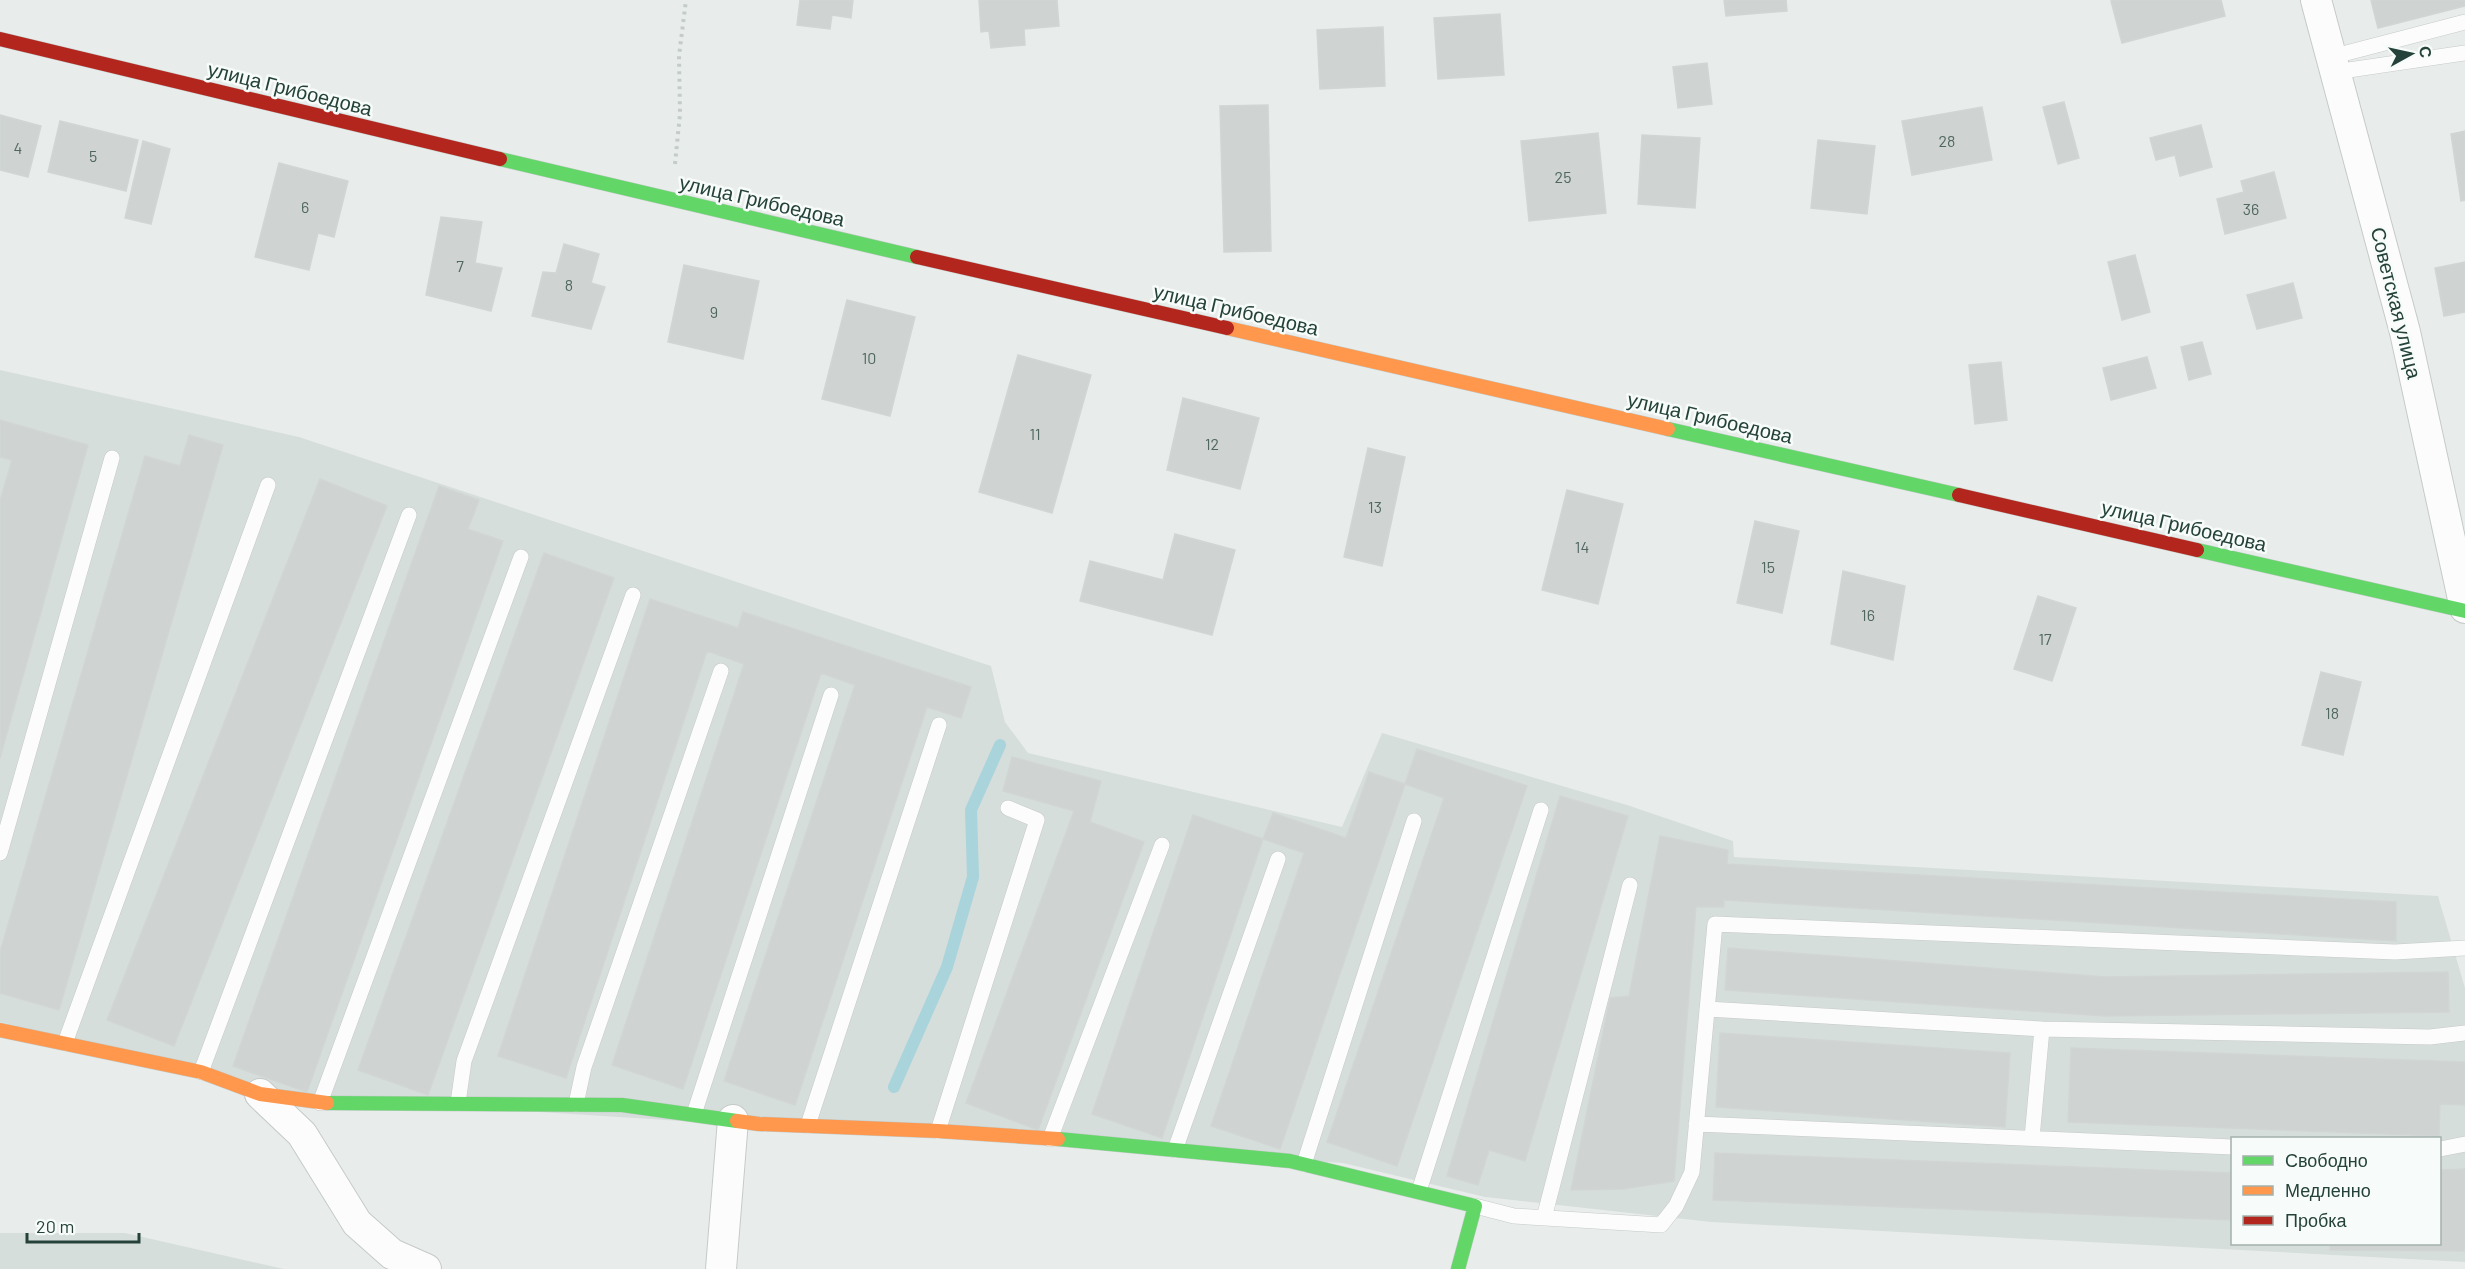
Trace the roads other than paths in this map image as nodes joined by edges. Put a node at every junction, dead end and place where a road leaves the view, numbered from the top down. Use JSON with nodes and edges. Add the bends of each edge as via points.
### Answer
{"nodes":[{"id":1,"x":2316,"y":0,"type":"edge"},
{"id":2,"x":2465,"y":22,"type":"edge"},
{"id":3,"x":0,"y":39,"type":"edge"},
{"id":4,"x":2465,"y":53,"type":"edge"},
{"id":5,"x":2333,"y":65,"type":"junction"},
{"id":6,"x":112,"y":458,"type":"dead end"},
{"id":7,"x":268,"y":485,"type":"dead end"},
{"id":8,"x":409,"y":515,"type":"dead end"},
{"id":9,"x":521,"y":557,"type":"dead end"},
{"id":10,"x":633,"y":595,"type":"dead end"},
{"id":11,"x":2465,"y":609,"type":"edge"},
{"id":12,"x":721,"y":671,"type":"dead end"},
{"id":13,"x":831,"y":695,"type":"dead end"},
{"id":14,"x":939,"y":725,"type":"dead end"},
{"id":15,"x":1008,"y":808,"type":"dead end"},
{"id":16,"x":1541,"y":810,"type":"dead end"},
{"id":17,"x":1414,"y":821,"type":"dead end"},
{"id":18,"x":1162,"y":845,"type":"dead end"},
{"id":19,"x":0,"y":853,"type":"edge"},
{"id":20,"x":1278,"y":859,"type":"dead end"},
{"id":21,"x":1630,"y":885,"type":"dead end"},
{"id":22,"x":2465,"y":948,"type":"edge"},
{"id":23,"x":1707,"y":1009,"type":"junction"},
{"id":24,"x":2042,"y":1029,"type":"junction"},
{"id":25,"x":0,"y":1030,"type":"edge"},
{"id":26,"x":2465,"y":1033,"type":"edge"},
{"id":27,"x":65,"y":1043,"type":"junction"},
{"id":28,"x":201,"y":1072,"type":"junction"},
{"id":29,"x":260,"y":1094,"type":"junction"},
{"id":30,"x":320,"y":1103,"type":"junction"},
{"id":31,"x":458,"y":1103,"type":"junction"},
{"id":32,"x":576,"y":1104,"type":"junction"},
{"id":33,"x":694,"y":1114,"type":"junction"},
{"id":34,"x":733,"y":1120,"type":"junction"},
{"id":35,"x":1696,"y":1124,"type":"junction"},
{"id":36,"x":808,"y":1125,"type":"junction"},
{"id":37,"x":938,"y":1131,"type":"junction"},
{"id":38,"x":2032,"y":1138,"type":"junction"},
{"id":39,"x":1050,"y":1139,"type":"junction"},
{"id":40,"x":2465,"y":1144,"type":"edge"},
{"id":41,"x":2231,"y":1147,"type":"edge"},
{"id":42,"x":2441,"y":1149,"type":"edge"},
{"id":43,"x":1175,"y":1150,"type":"junction"},
{"id":44,"x":1304,"y":1164,"type":"junction"},
{"id":45,"x":1419,"y":1191,"type":"junction"},
{"id":46,"x":1475,"y":1206,"type":"junction"},
{"id":47,"x":1544,"y":1218,"type":"junction"},
{"id":48,"x":426,"y":1269,"type":"edge"},
{"id":49,"x":721,"y":1269,"type":"edge"},
{"id":50,"x":1458,"y":1269,"type":"edge"}],
"edges":[{"from":1,"to":5,"type":"street","name":"Советская улица"},
{"from":2,"to":5,"type":"lane"},
{"from":3,"to":11,"type":"street","name":"улица Грибоедова","via":[[669,200]]},
{"from":4,"to":5,"type":"lane"},
{"from":5,"to":11,"type":"street","name":"Советская улица","via":[[2405,332]]},
{"from":6,"to":19,"type":"lane"},
{"from":7,"to":27,"type":"lane"},
{"from":8,"to":28,"type":"lane"},
{"from":9,"to":30,"type":"lane"},
{"from":10,"to":31,"type":"lane","via":[[464,1060]]},
{"from":12,"to":32,"type":"lane","via":[[584,1067]]},
{"from":13,"to":33,"type":"lane"},
{"from":14,"to":36,"type":"lane"},
{"from":15,"to":37,"type":"lane","via":[[1037,820]]},
{"from":16,"to":45,"type":"lane"},
{"from":17,"to":44,"type":"lane"},
{"from":18,"to":39,"type":"lane"},
{"from":20,"to":43,"type":"lane"},
{"from":21,"to":47,"type":"lane"},
{"from":22,"to":23,"type":"lane","via":[[2395,952],[1715,924]]},
{"from":23,"to":24,"type":"lane"},
{"from":23,"to":35,"type":"lane"},
{"from":24,"to":26,"type":"lane","via":[[2430,1037]]},
{"from":24,"to":38,"type":"lane"},
{"from":25,"to":27,"type":"street"},
{"from":27,"to":28,"type":"street"},
{"from":28,"to":29,"type":"street"},
{"from":29,"to":30,"type":"street"},
{"from":29,"to":48,"type":"street","via":[[302,1134],[357,1223],[392,1254]]},
{"from":30,"to":31,"type":"street"},
{"from":31,"to":32,"type":"street"},
{"from":32,"to":33,"type":"street"},
{"from":33,"to":34,"type":"street"},
{"from":34,"to":36,"type":"street"},
{"from":34,"to":49,"type":"street"},
{"from":35,"to":38,"type":"lane"},
{"from":35,"to":47,"type":"lane","via":[[1692,1172],[1676,1206],[1661,1225]]},
{"from":36,"to":37,"type":"street"},
{"from":37,"to":39,"type":"street"},
{"from":38,"to":41,"type":"lane"},
{"from":39,"to":43,"type":"street"},
{"from":40,"to":42,"type":"lane"},
{"from":43,"to":44,"type":"street"},
{"from":44,"to":45,"type":"street"},
{"from":45,"to":46,"type":"street"},
{"from":46,"to":47,"type":"lane","via":[[1514,1216]]},
{"from":46,"to":50,"type":"street"}]}
